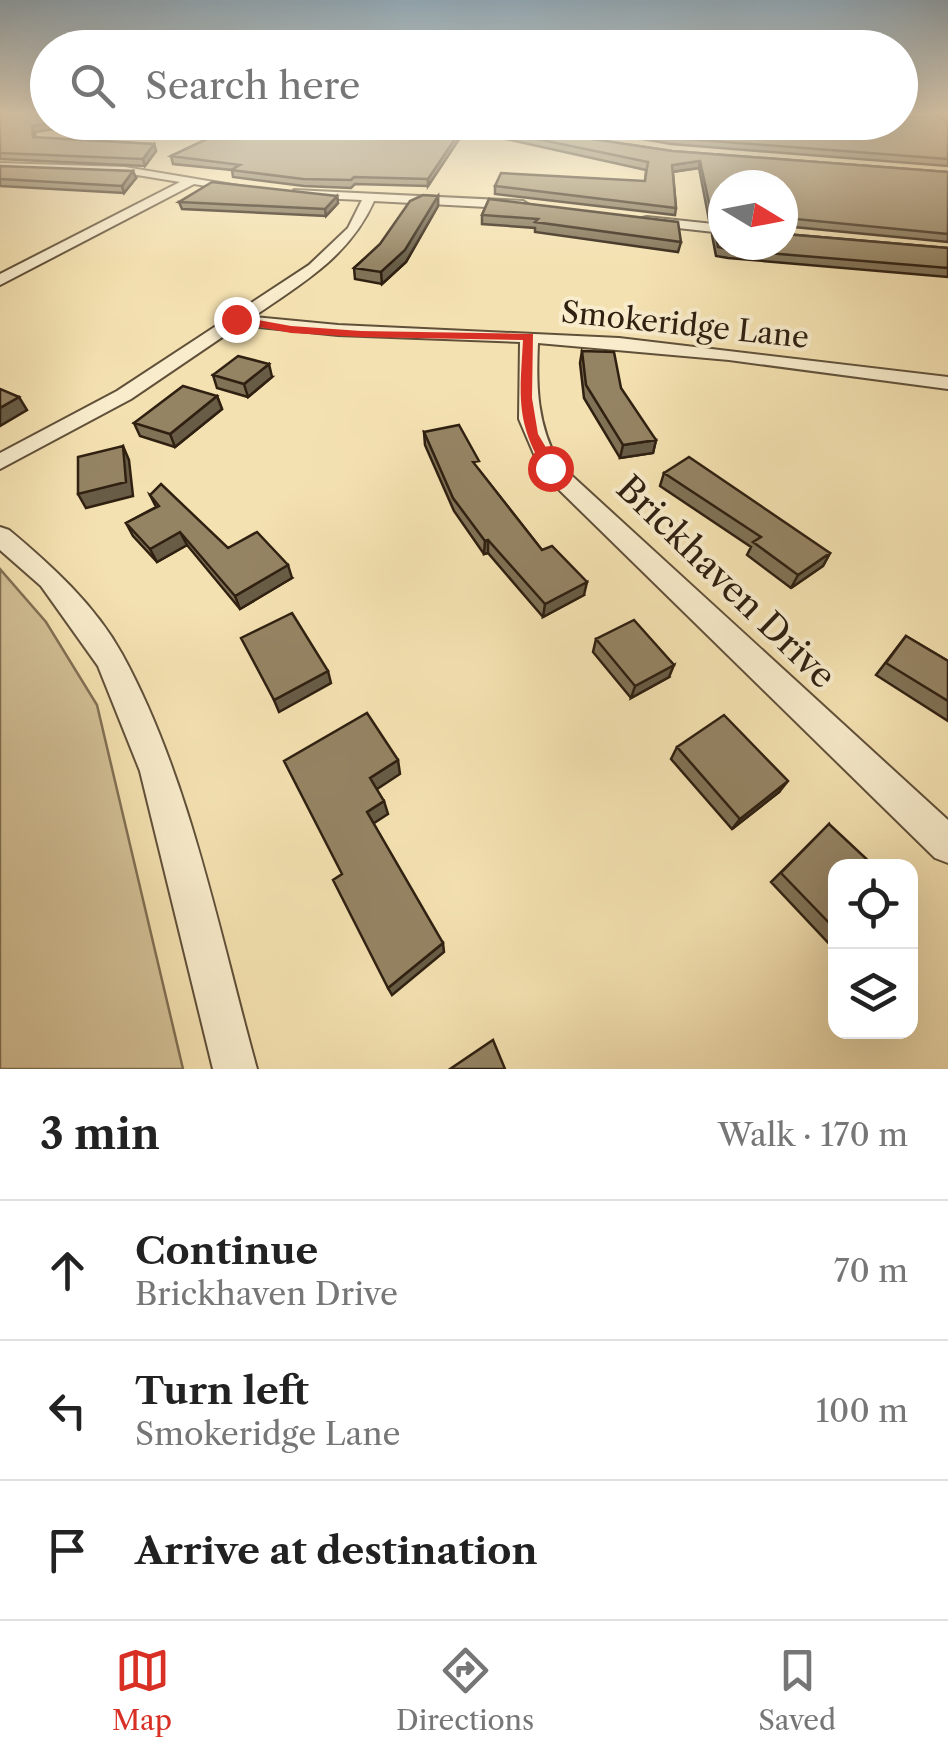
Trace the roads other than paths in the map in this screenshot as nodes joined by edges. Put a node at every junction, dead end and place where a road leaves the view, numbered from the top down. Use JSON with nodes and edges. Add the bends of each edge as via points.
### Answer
{"nodes":[{"id":1,"x":0,"y":166,"type":"edge"},
{"id":2,"x":192,"y":181,"type":"junction"},
{"id":3,"x":263,"y":190,"type":"edge"},
{"id":4,"x":290,"y":192,"type":"edge"},
{"id":5,"x":370,"y":196,"type":"junction"},
{"id":6,"x":529,"y":206,"type":"edge"},
{"id":7,"x":639,"y":220,"type":"edge"},
{"id":8,"x":708,"y":227,"type":"edge"},
{"id":9,"x":0,"y":280,"type":"edge"},
{"id":10,"x":236,"y":319,"type":"junction"},
{"id":11,"x":528,"y":337,"type":"junction"},
{"id":12,"x":948,"y":384,"type":"edge"},
{"id":13,"x":0,"y":462,"type":"edge"},
{"id":14,"x":0,"y":536,"type":"edge"},
{"id":15,"x":948,"y":845,"type":"edge"},
{"id":16,"x":235,"y":1069,"type":"edge"}],
"edges":[{"from":1,"to":2,"type":"street","via":[[125,170]]},
{"from":2,"to":3,"type":"street"},
{"from":2,"to":9,"type":"street"},
{"from":4,"to":5,"type":"street"},
{"from":5,"to":6,"type":"street"},
{"from":5,"to":10,"type":"street","via":[[335,251]]},
{"from":7,"to":8,"type":"street"},
{"from":10,"to":11,"type":"street","name":"Smokeridge Lane","via":[[291,330]]},
{"from":10,"to":13,"type":"street","via":[[124,395]]},
{"from":11,"to":12,"type":"street","name":"Smokeridge Lane","via":[[672,348]]},
{"from":11,"to":15,"type":"street","name":"Brickhaven Drive","via":[[531,434],[550,468]]},
{"from":14,"to":16,"type":"street","via":[[50,579],[110,658],[156,771]]}]}
